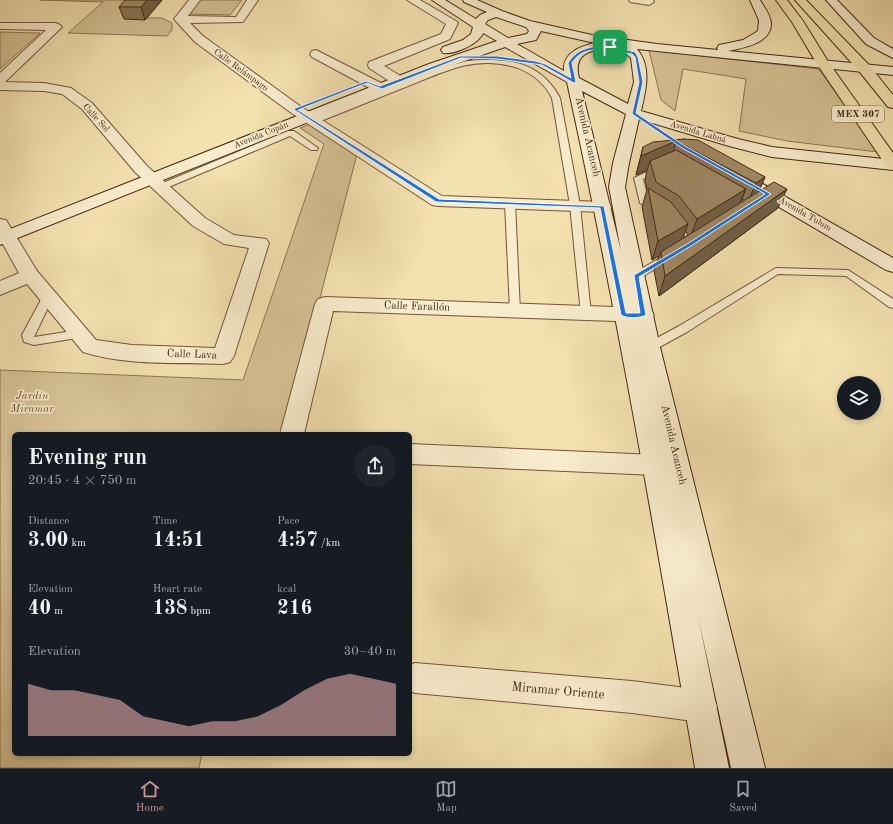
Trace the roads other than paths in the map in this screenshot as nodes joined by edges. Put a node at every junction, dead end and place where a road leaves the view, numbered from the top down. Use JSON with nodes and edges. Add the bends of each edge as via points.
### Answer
{"nodes":[{"id":1,"x":195,"y":0,"type":"edge"},
{"id":2,"x":253,"y":0,"type":"edge"},
{"id":3,"x":412,"y":0,"type":"edge"},
{"id":4,"x":437,"y":0,"type":"edge"},
{"id":5,"x":468,"y":0,"type":"edge"},
{"id":6,"x":634,"y":0,"type":"edge"},
{"id":7,"x":648,"y":0,"type":"edge"},
{"id":8,"x":756,"y":0,"type":"edge"},
{"id":9,"x":765,"y":0,"type":"edge"},
{"id":10,"x":781,"y":0,"type":"edge"},
{"id":11,"x":800,"y":0,"type":"edge"},
{"id":12,"x":820,"y":0,"type":"edge"},
{"id":13,"x":832,"y":0,"type":"edge"},
{"id":14,"x":812,"y":12,"type":"junction"},
{"id":15,"x":497,"y":14,"type":"junction"},
{"id":16,"x":180,"y":19,"type":"junction"},
{"id":17,"x":797,"y":21,"type":"junction"},
{"id":18,"x":478,"y":24,"type":"junction"},
{"id":19,"x":530,"y":24,"type":"junction"},
{"id":20,"x":0,"y":26,"type":"edge"},
{"id":21,"x":507,"y":42,"type":"junction"},
{"id":22,"x":620,"y":42,"type":"junction"},
{"id":23,"x":590,"y":48,"type":"junction"},
{"id":24,"x":684,"y":50,"type":"junction"},
{"id":25,"x":634,"y":53,"type":"junction"},
{"id":26,"x":316,"y":54,"type":"dead end"},
{"id":27,"x":893,"y":54,"type":"edge"},
{"id":28,"x":460,"y":57,"type":"junction"},
{"id":29,"x":823,"y":64,"type":"junction"},
{"id":30,"x":544,"y":65,"type":"junction"},
{"id":31,"x":864,"y":68,"type":"junction"},
{"id":32,"x":893,"y":71,"type":"edge"},
{"id":33,"x":393,"y":77,"type":"junction"},
{"id":34,"x":0,"y":80,"type":"edge"},
{"id":35,"x":574,"y":82,"type":"junction"},
{"id":36,"x":374,"y":85,"type":"junction"},
{"id":37,"x":0,"y":86,"type":"edge"},
{"id":38,"x":639,"y":90,"type":"junction"},
{"id":39,"x":893,"y":104,"type":"edge"},
{"id":40,"x":634,"y":113,"type":"junction"},
{"id":41,"x":305,"y":116,"type":"junction"},
{"id":42,"x":678,"y":143,"type":"edge"},
{"id":43,"x":314,"y":148,"type":"dead end"},
{"id":44,"x":699,"y":148,"type":"edge"},
{"id":45,"x":772,"y":152,"type":"junction"},
{"id":46,"x":670,"y":164,"type":"edge"},
{"id":47,"x":893,"y":164,"type":"edge"},
{"id":48,"x":723,"y":168,"type":"edge"},
{"id":49,"x":151,"y":178,"type":"junction"},
{"id":50,"x":96,"y":186,"type":"dead end"},
{"id":51,"x":510,"y":203,"type":"junction"},
{"id":52,"x":575,"y":205,"type":"junction"},
{"id":53,"x":603,"y":207,"type":"junction"},
{"id":54,"x":663,"y":214,"type":"edge"},
{"id":55,"x":5,"y":228,"type":"edge"},
{"id":56,"x":682,"y":249,"type":"edge"},
{"id":57,"x":893,"y":266,"type":"edge"},
{"id":58,"x":30,"y":275,"type":"junction"},
{"id":59,"x":636,"y":276,"type":"junction"},
{"id":60,"x":0,"y":289,"type":"edge"},
{"id":61,"x":48,"y":297,"type":"junction"},
{"id":62,"x":893,"y":304,"type":"edge"},
{"id":63,"x":515,"y":311,"type":"junction"},
{"id":64,"x":586,"y":314,"type":"junction"},
{"id":65,"x":634,"y":315,"type":"junction"},
{"id":66,"x":79,"y":334,"type":"junction"},
{"id":67,"x":650,"y":347,"type":"junction"},
{"id":68,"x":293,"y":432,"type":"edge"},
{"id":69,"x":412,"y":454,"type":"edge"},
{"id":70,"x":656,"y":465,"type":"junction"},
{"id":71,"x":412,"y":680,"type":"edge"},
{"id":72,"x":701,"y":706,"type":"junction"},
{"id":73,"x":712,"y":768,"type":"edge"},
{"id":74,"x":748,"y":768,"type":"edge"}],
"edges":[{"from":1,"to":16,"type":"street"},
{"from":2,"to":16,"type":"street","via":[[239,20]]},
{"from":3,"to":33,"type":"street","via":[[452,23],[446,36],[374,65]]},
{"from":4,"to":18,"type":"street","name":"Avenida Labná"},
{"from":5,"to":15,"type":"street"},
{"from":6,"to":7,"type":"street","via":[[649,2]]},
{"from":8,"to":24,"type":"street","via":[[765,26],[753,40],[738,46]]},
{"from":9,"to":17,"type":"main road"},
{"from":10,"to":17,"type":"main road","number":"MEX 307"},
{"from":11,"to":14,"type":"main road","number":"MEX 307"},
{"from":12,"to":14,"type":"main road"},
{"from":13,"to":27,"type":"street","via":[[870,41]]},
{"from":14,"to":31,"type":"main road","number":"MEX 307"},
{"from":15,"to":18,"type":"street","via":[[484,17]]},
{"from":15,"to":19,"type":"street"},
{"from":16,"to":41,"type":"street","name":"Calle Relámpago","via":[[199,39]]},
{"from":17,"to":29,"type":"main road","number":"MEX 307"},
{"from":18,"to":21,"type":"street","name":"Avenida Labná"},
{"from":18,"to":33,"type":"street","name":"Avenida Copán","via":[[477,34],[467,42]]},
{"from":19,"to":21,"type":"street","name":"Avenida Copán","via":[[535,31],[532,37]]},
{"from":19,"to":22,"type":"street"},
{"from":20,"to":34,"type":"street","via":[[56,27]]},
{"from":21,"to":28,"type":"street","name":"Avenida Copán"},
{"from":21,"to":30,"type":"street","name":"Avenida Labná"},
{"from":22,"to":23,"type":"street","name":"Avenida Acanceh"},
{"from":22,"to":24,"type":"street"},
{"from":22,"to":25,"type":"street"},
{"from":23,"to":25,"type":"street","via":[[618,48]]},
{"from":23,"to":35,"type":"street","name":"Avenida Acanceh","via":[[577,54],[570,63]]},
{"from":24,"to":29,"type":"street"},
{"from":25,"to":38,"type":"street","name":"Avenida Acanceh","via":[[640,72]]},
{"from":26,"to":36,"type":"street"},
{"from":28,"to":30,"type":"street","via":[[497,57]]},
{"from":28,"to":33,"type":"street","name":"Avenida Copán"},
{"from":29,"to":31,"type":"street"},
{"from":29,"to":47,"type":"main road","number":"MEX 307"},
{"from":30,"to":35,"type":"street","name":"Avenida Labná"},
{"from":31,"to":32,"type":"street"},
{"from":31,"to":39,"type":"main road","number":"MEX 307"},
{"from":33,"to":36,"type":"street","name":"Avenida Copán"},
{"from":35,"to":38,"type":"street","via":[[615,95],[626,95]]},
{"from":35,"to":40,"type":"street","name":"Avenida Labná"},
{"from":35,"to":53,"type":"street","name":"Avenida Acanceh"},
{"from":36,"to":41,"type":"street","name":"Avenida Copán"},
{"from":37,"to":49,"type":"street","name":"Calle Sol","via":[[44,87],[66,91],[87,106]]},
{"from":38,"to":40,"type":"street","name":"Avenida Acanceh"},
{"from":40,"to":42,"type":"street"},
{"from":40,"to":45,"type":"street","name":"Avenida Labná"},
{"from":40,"to":59,"type":"street","name":"Avenida Acanceh","via":[[629,158],[618,187]]},
{"from":41,"to":49,"type":"street","name":"Avenida Copán"},
{"from":41,"to":51,"type":"street","name":"Calle Relámpago","via":[[438,201]]},
{"from":41,"to":52,"type":"lane","via":[[466,63],[497,61],[524,67],[532,70],[553,90]]},
{"from":43,"to":49,"type":"lane","via":[[291,133]]},
{"from":44,"to":45,"type":"street"},
{"from":45,"to":47,"type":"street","name":"Avenida Labná"},
{"from":46,"to":54,"type":"lane","via":[[638,178],[645,203]]},
{"from":48,"to":57,"type":"street","name":"Avenida Tulum","via":[[763,197]]},
{"from":49,"to":50,"type":"street","name":"Avenida Copán"},
{"from":49,"to":55,"type":"street","name":"Avenida Copán"},
{"from":49,"to":66,"type":"street","name":"Calle Lava","via":[[199,222],[230,240],[260,243],[223,356],[132,353],[90,347]]},
{"from":51,"to":52,"type":"street","name":"Calle Relámpago"},
{"from":51,"to":63,"type":"lane"},
{"from":52,"to":53,"type":"street","name":"Calle Relámpago"},
{"from":52,"to":64,"type":"lane"},
{"from":53,"to":65,"type":"street","name":"Avenida Acanceh"},
{"from":55,"to":58,"type":"street","name":"Calle Lava"},
{"from":56,"to":59,"type":"lane"},
{"from":58,"to":60,"type":"street"},
{"from":58,"to":61,"type":"street","name":"Calle Lava"},
{"from":59,"to":65,"type":"street","name":"Avenida Acanceh"},
{"from":61,"to":66,"type":"street","name":"Calle Lava"},
{"from":61,"to":66,"type":"lane","via":[[28,339],[34,341]]},
{"from":62,"to":67,"type":"lane","via":[[848,273],[776,271]]},
{"from":63,"to":64,"type":"street","name":"Calle Farallón"},
{"from":63,"to":68,"type":"street","name":"Calle Farallón","via":[[326,304]]},
{"from":64,"to":65,"type":"street","name":"Calle Farallón"},
{"from":65,"to":67,"type":"street","name":"Avenida Acanceh"},
{"from":65,"to":70,"type":"street","name":"Avenida Acanceh"},
{"from":67,"to":74,"type":"street","name":"Avenida Acanceh"},
{"from":69,"to":70,"type":"street"},
{"from":70,"to":72,"type":"street","name":"Avenida Acanceh"},
{"from":71,"to":72,"type":"street","name":"Miramar Oriente","via":[[632,697]]},
{"from":72,"to":73,"type":"street","name":"Avenida Acanceh"}]}
